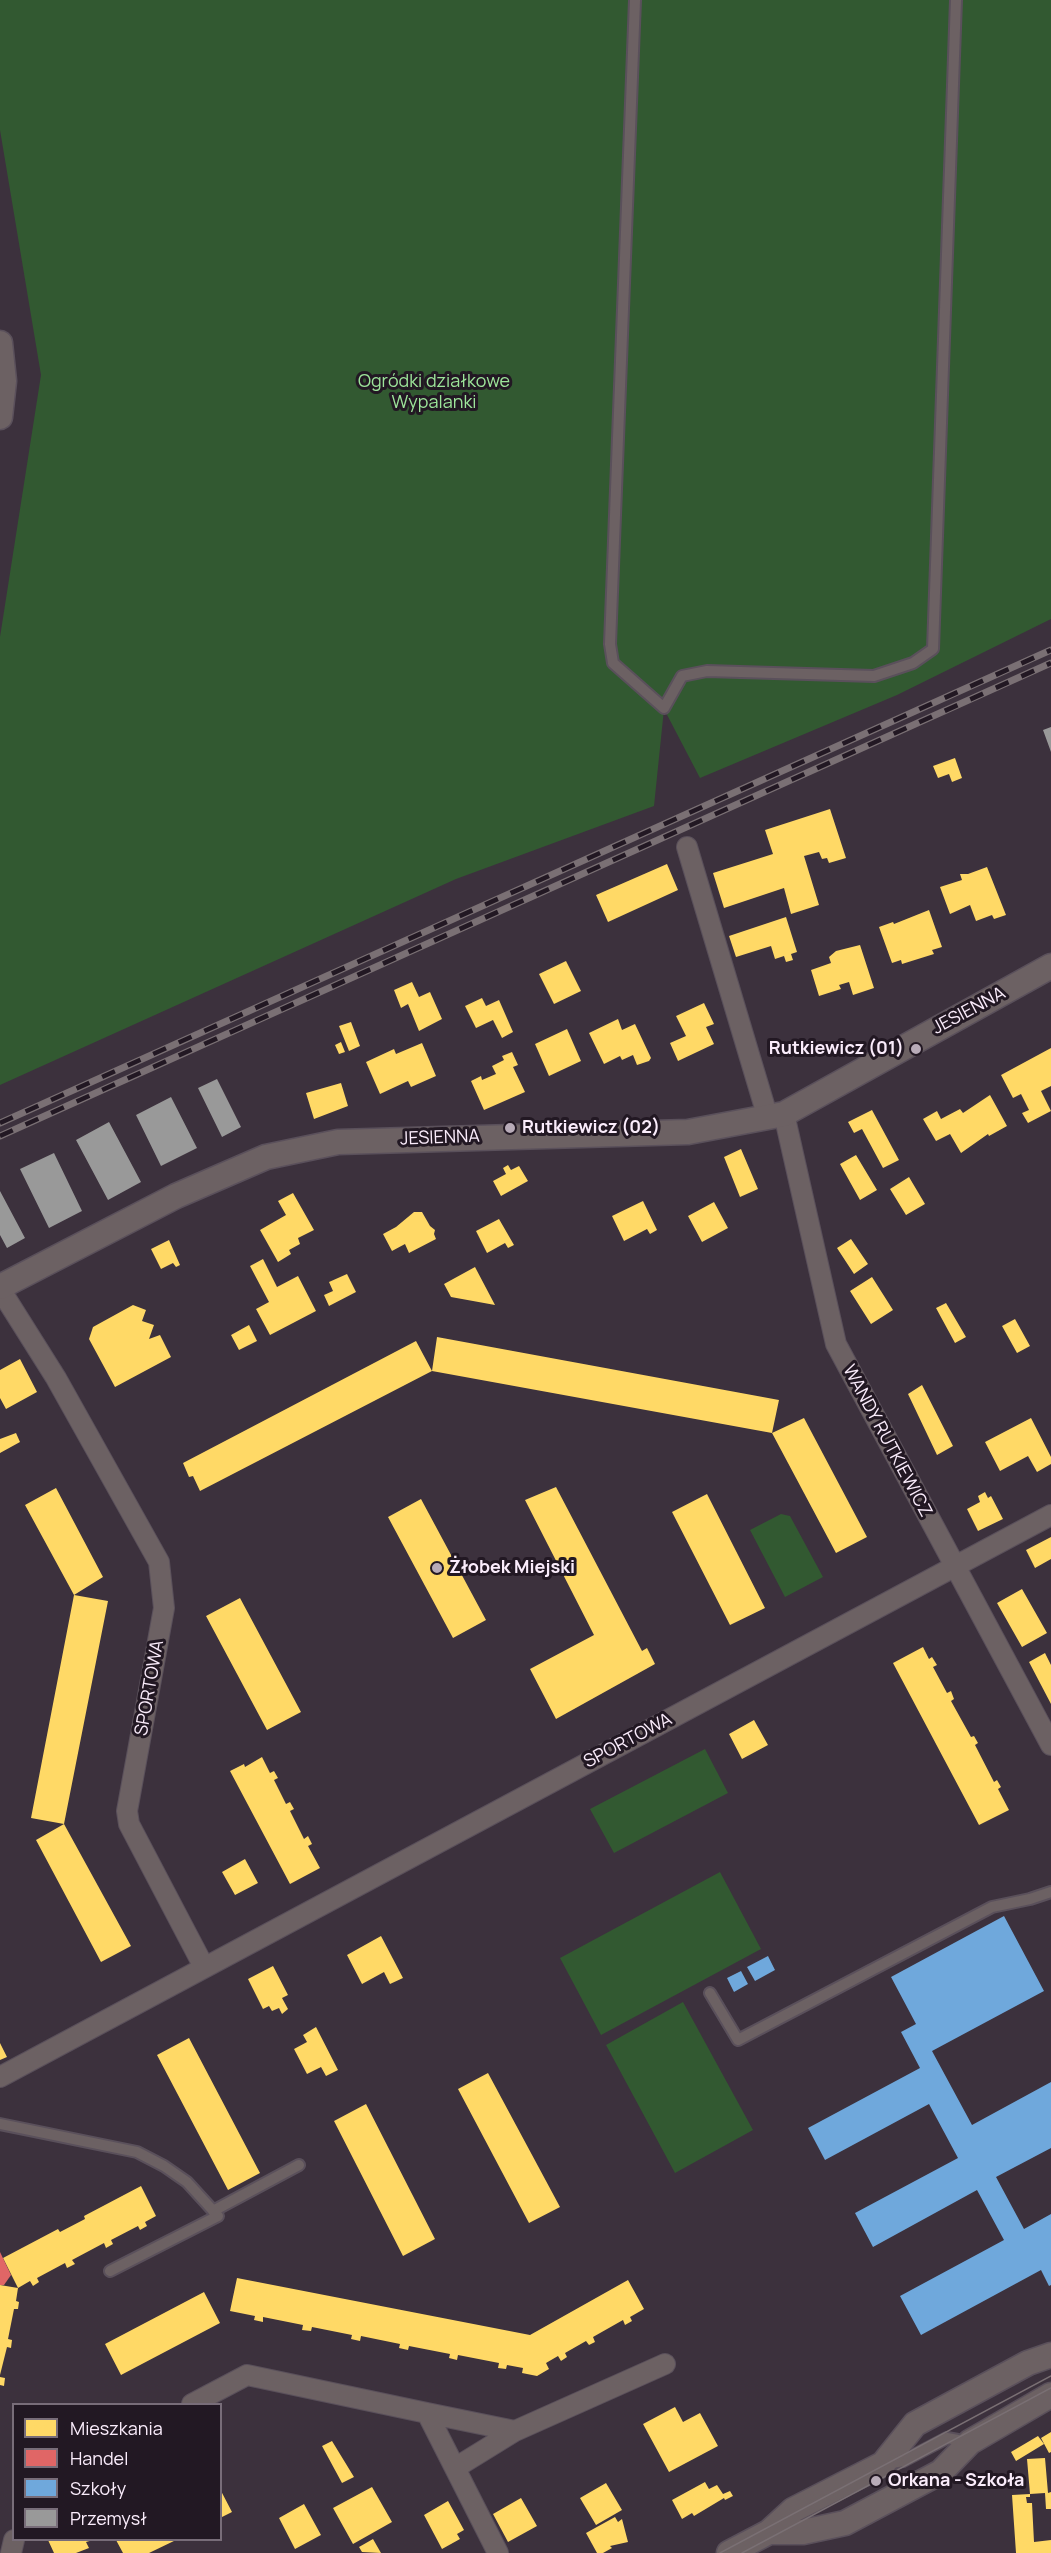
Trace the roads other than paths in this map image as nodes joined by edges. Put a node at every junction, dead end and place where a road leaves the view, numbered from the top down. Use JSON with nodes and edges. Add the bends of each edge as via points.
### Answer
{"nodes":[{"id":1,"x":635,"y":0,"type":"edge"},
{"id":2,"x":956,"y":0,"type":"edge"},
{"id":3,"x":0,"y":343,"type":"edge"},
{"id":4,"x":0,"y":417,"type":"edge"},
{"id":5,"x":687,"y":847,"type":"dead end"},
{"id":6,"x":1051,"y":966,"type":"edge"},
{"id":7,"x":776,"y":1116,"type":"junction"},
{"id":8,"x":0,"y":1288,"type":"edge"},
{"id":9,"x":1051,"y":1515,"type":"edge"},
{"id":10,"x":956,"y":1567,"type":"junction"},
{"id":11,"x":1051,"y":1745,"type":"edge"},
{"id":12,"x":1051,"y":1892,"type":"edge"},
{"id":13,"x":204,"y":1967,"type":"junction"},
{"id":14,"x":710,"y":1993,"type":"dead end"},
{"id":15,"x":0,"y":2077,"type":"edge"},
{"id":16,"x":0,"y":2124,"type":"edge"},
{"id":17,"x":299,"y":2165,"type":"dead end"},
{"id":18,"x":213,"y":2211,"type":"junction"},
{"id":19,"x":110,"y":2271,"type":"dead end"},
{"id":20,"x":1051,"y":2355,"type":"edge"},
{"id":21,"x":665,"y":2364,"type":"dead end"},
{"id":22,"x":1048,"y":2394,"type":"edge"},
{"id":23,"x":194,"y":2403,"type":"edge"},
{"id":24,"x":428,"y":2413,"type":"junction"},
{"id":25,"x":515,"y":2431,"type":"junction"},
{"id":26,"x":970,"y":2442,"type":"junction"},
{"id":27,"x":883,"y":2464,"type":"junction"},
{"id":28,"x":455,"y":2468,"type":"junction"},
{"id":29,"x":812,"y":2516,"type":"junction"},
{"id":30,"x":769,"y":2532,"type":"junction"},
{"id":31,"x":498,"y":2553,"type":"edge"},
{"id":32,"x":729,"y":2553,"type":"edge"}],
"edges":[{"from":1,"to":2,"type":"lane","via":[[610,644],[613,663],[664,708],[682,676],[707,671],[874,676],[913,663],[933,649]]},
{"from":3,"to":4,"type":"street","via":[[4,381]]},
{"from":5,"to":7,"type":"street","name":"WANDY RUTKIEWICZ"},
{"from":6,"to":7,"type":"street","name":"JESIENNA"},
{"from":7,"to":8,"type":"street","name":"JESIENNA","via":[[688,1132],[338,1142],[266,1157],[176,1196]]},
{"from":7,"to":10,"type":"street","name":"WANDY RUTKIEWICZ","via":[[836,1344]]},
{"from":8,"to":13,"type":"street","name":"SPORTOWA","via":[[56,1378],[159,1562],[164,1608],[127,1811],[129,1824]]},
{"from":9,"to":10,"type":"street","name":"SPORTOWA"},
{"from":10,"to":11,"type":"street","name":"WANDY RUTKIEWICZ"},
{"from":10,"to":13,"type":"street","name":"SPORTOWA"},
{"from":12,"to":14,"type":"lane","via":[[992,1907],[738,2040]]},
{"from":13,"to":15,"type":"street","name":"SPORTOWA"},
{"from":16,"to":18,"type":"lane","via":[[137,2152],[187,2182]]},
{"from":17,"to":18,"type":"lane"},
{"from":18,"to":19,"type":"lane","via":[[218,2216]]},
{"from":20,"to":27,"type":"street","via":[[1028,2363],[915,2424]]},
{"from":21,"to":25,"type":"street"},
{"from":22,"to":26,"type":"street"},
{"from":23,"to":24,"type":"street","via":[[247,2375]]},
{"from":24,"to":25,"type":"street"},
{"from":24,"to":28,"type":"street"},
{"from":25,"to":28,"type":"street"},
{"from":26,"to":27,"type":"lane","via":[[947,2438],[903,2461]]},
{"from":26,"to":29,"type":"street","via":[[941,2472],[845,2523]]},
{"from":27,"to":29,"type":"street"},
{"from":28,"to":31,"type":"street"},
{"from":29,"to":30,"type":"street"},
{"from":29,"to":30,"type":"street","via":[[793,2510]]},
{"from":30,"to":32,"type":"street"}]}
